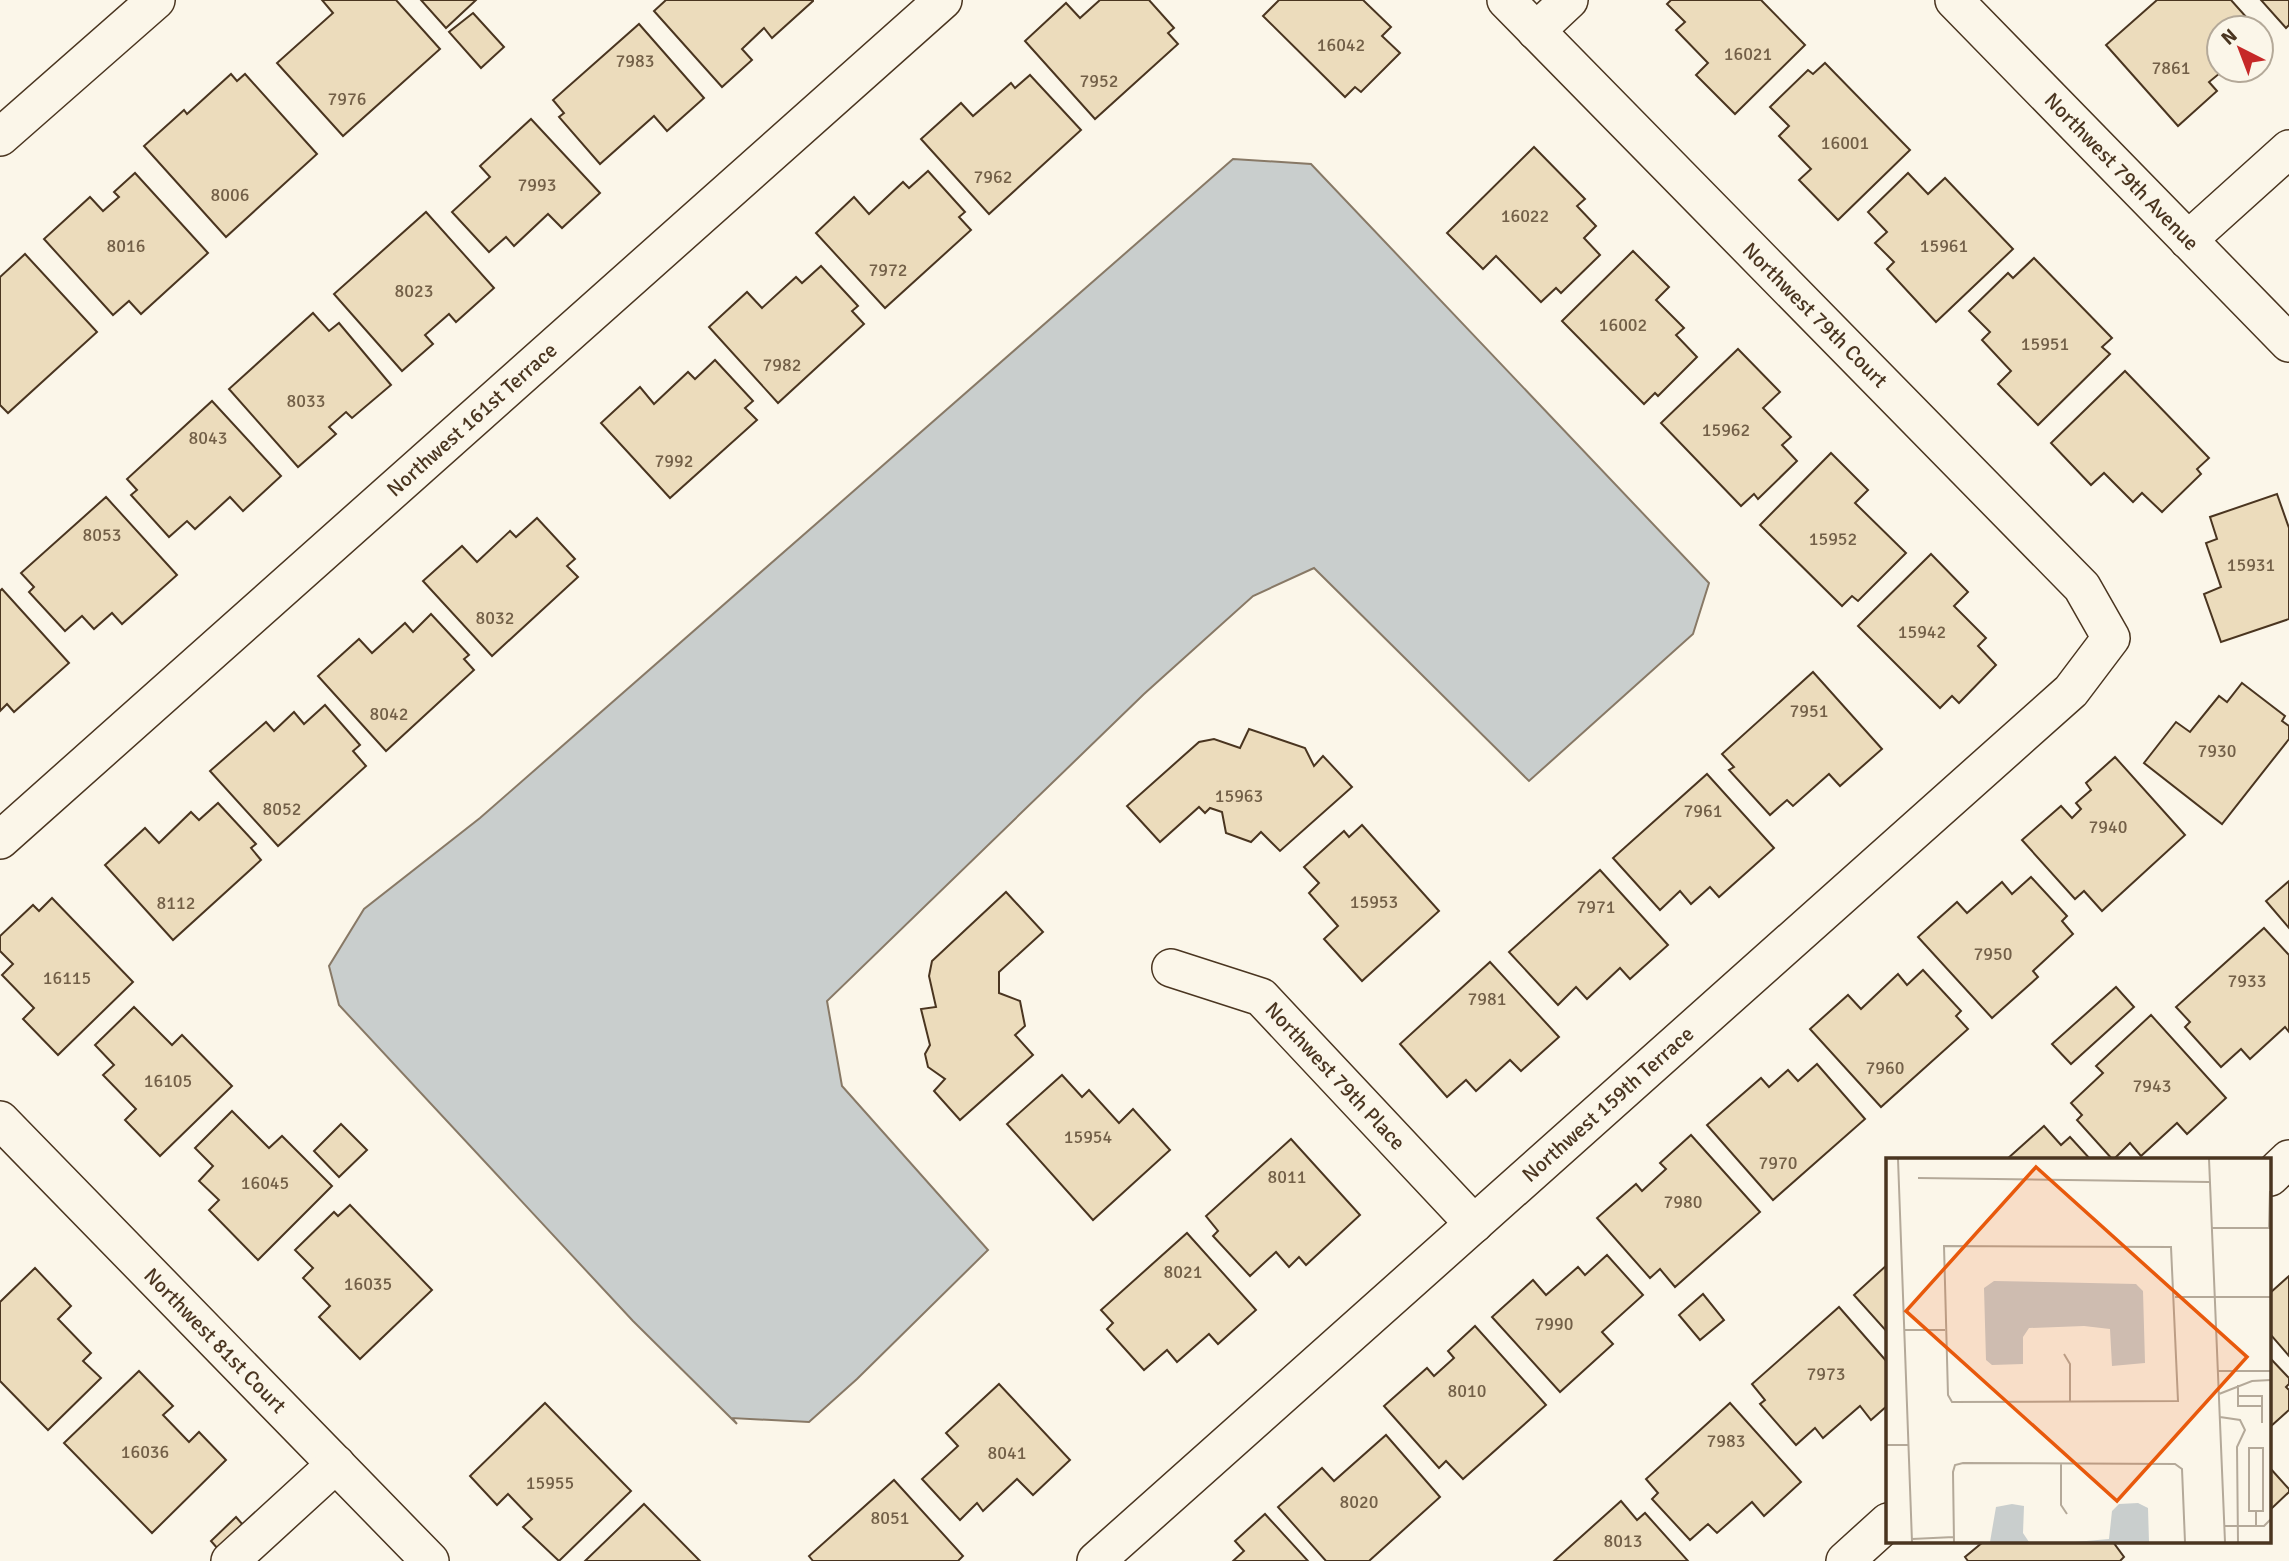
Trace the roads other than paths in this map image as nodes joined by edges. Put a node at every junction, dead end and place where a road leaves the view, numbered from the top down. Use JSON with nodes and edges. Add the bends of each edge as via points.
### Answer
{"nodes":[{"id":1,"x":156,"y":0,"type":"edge"},
{"id":2,"x":943,"y":0,"type":"edge"},
{"id":3,"x":1506,"y":0,"type":"edge"},
{"id":4,"x":1569,"y":0,"type":"edge"},
{"id":5,"x":1954,"y":0,"type":"edge"},
{"id":6,"x":1536,"y":31,"type":"junction"},
{"id":7,"x":0,"y":137,"type":"edge"},
{"id":8,"x":2289,"y":149,"type":"edge"},
{"id":9,"x":2188,"y":240,"type":"junction"},
{"id":10,"x":2289,"y":343,"type":"edge"},
{"id":11,"x":2111,"y":638,"type":"joint"},
{"id":12,"x":0,"y":840,"type":"edge"},
{"id":13,"x":1171,"y":968,"type":"dead end"},
{"id":14,"x":0,"y":1120,"type":"edge"},
{"id":15,"x":2289,"y":1159,"type":"edge"},
{"id":16,"x":2272,"y":1175,"type":"edge"},
{"id":17,"x":1474,"y":1224,"type":"junction"},
{"id":18,"x":336,"y":1464,"type":"junction"},
{"id":19,"x":1886,"y":1524,"type":"edge"},
{"id":20,"x":230,"y":1561,"type":"edge"},
{"id":21,"x":430,"y":1561,"type":"edge"},
{"id":22,"x":1096,"y":1561,"type":"edge"},
{"id":23,"x":1845,"y":1561,"type":"edge"}],
"edges":[{"from":1,"to":7,"type":"street"},
{"from":2,"to":12,"type":"street","name":"Northwest 161st Terrace"},
{"from":3,"to":6,"type":"street","name":"Northwest 79th Court"},
{"from":4,"to":6,"type":"street"},
{"from":5,"to":9,"type":"street","name":"Northwest 79th Avenue"},
{"from":6,"to":11,"type":"street","name":"Northwest 79th Court","via":[[2082,587]]},
{"from":8,"to":9,"type":"street"},
{"from":9,"to":10,"type":"street","name":"Northwest 79th Avenue"},
{"from":11,"to":17,"type":"street","name":"Northwest 159th Terrace","via":[[2071,691]]},
{"from":13,"to":17,"type":"street","name":"Northwest 79th Place","via":[[1261,997]]},
{"from":14,"to":18,"type":"street","name":"Northwest 81st Court"},
{"from":15,"to":16,"type":"street"},
{"from":17,"to":22,"type":"street","name":"Northwest 159th Terrace"},
{"from":18,"to":20,"type":"street"},
{"from":18,"to":21,"type":"street","name":"Northwest 81st Court"},
{"from":19,"to":23,"type":"street"}]}
